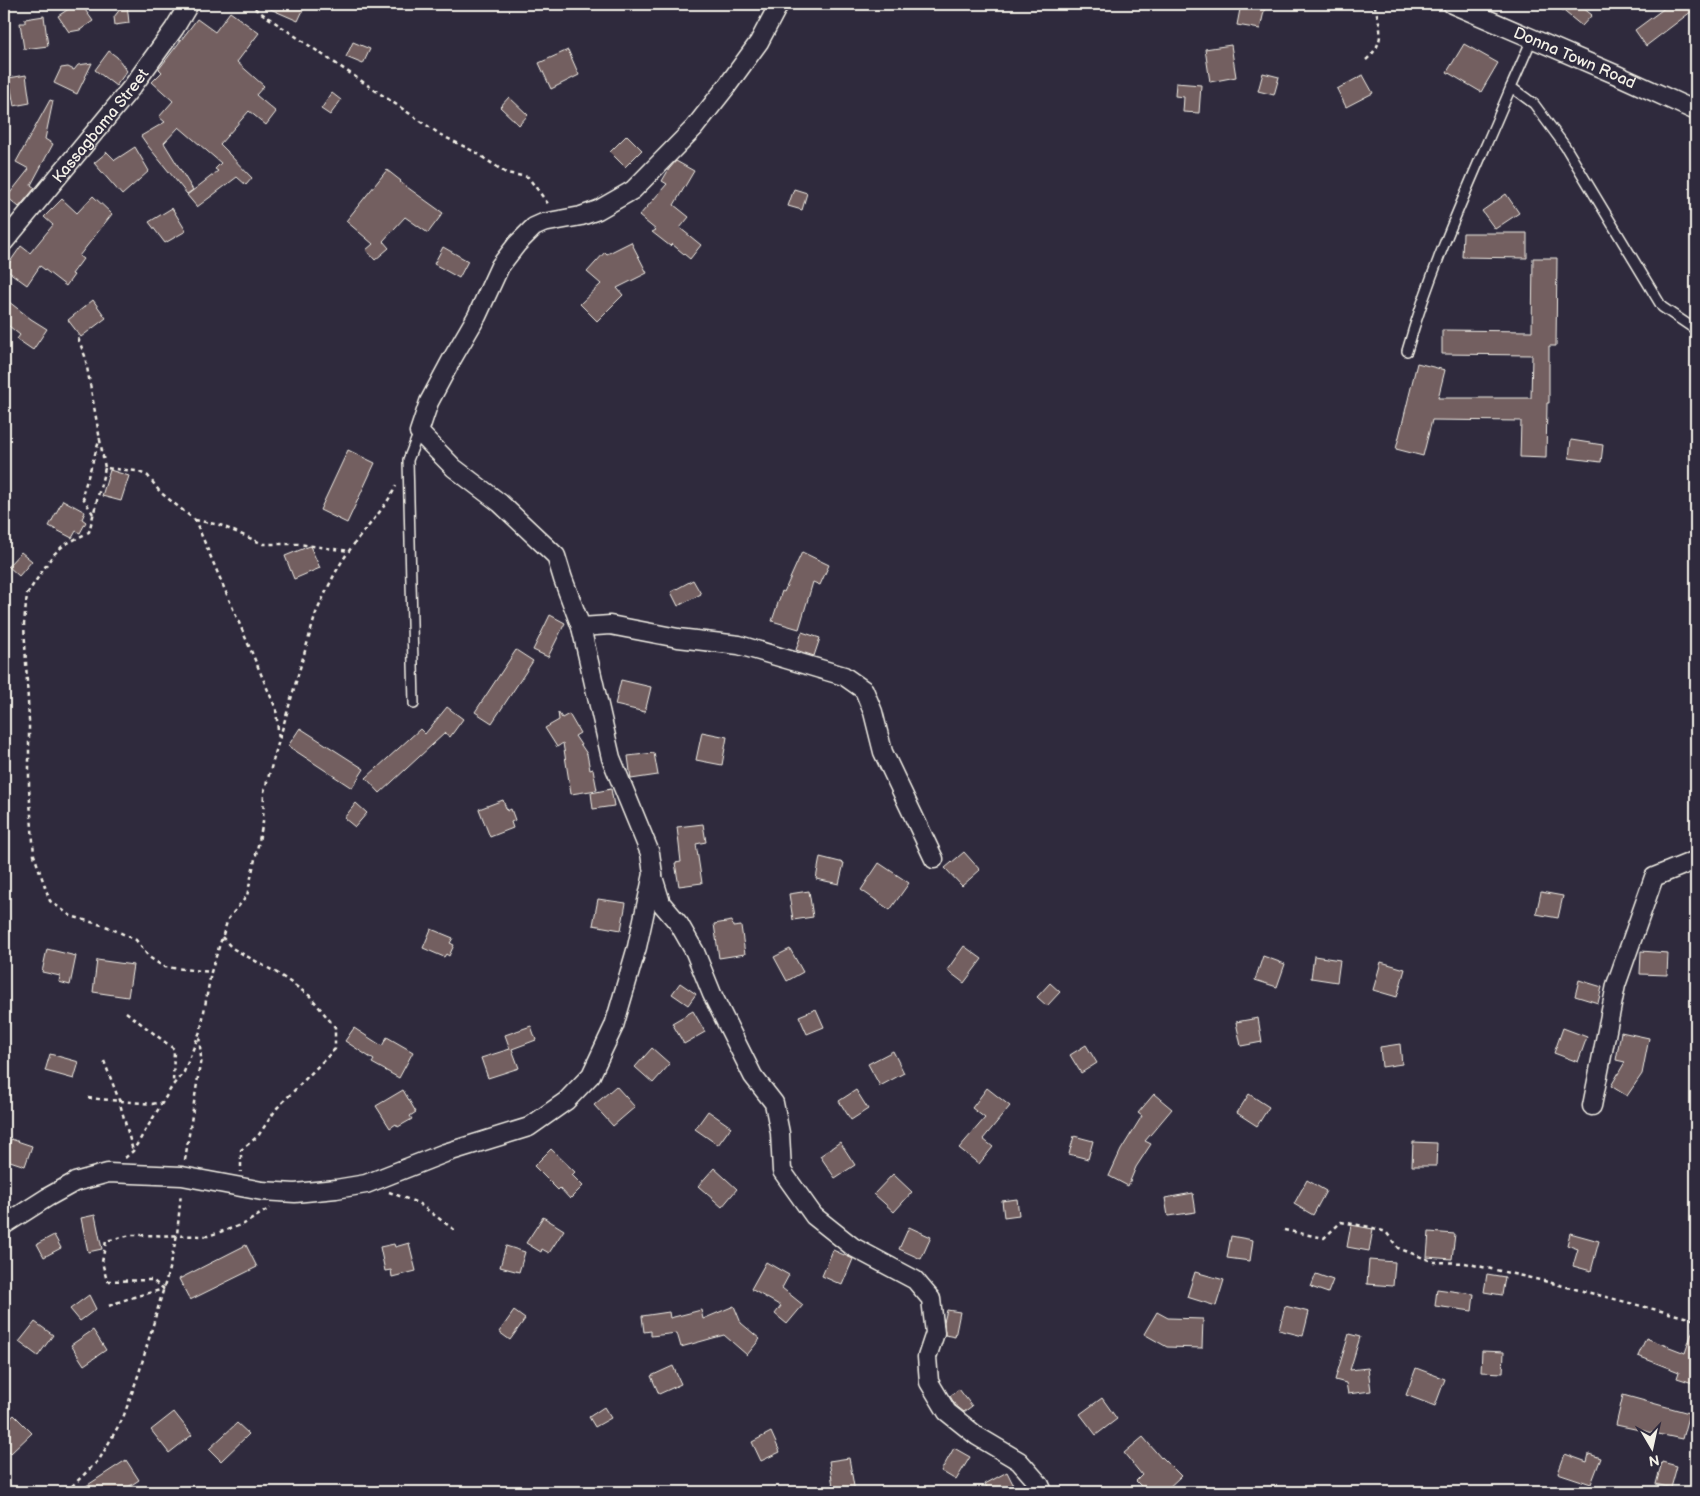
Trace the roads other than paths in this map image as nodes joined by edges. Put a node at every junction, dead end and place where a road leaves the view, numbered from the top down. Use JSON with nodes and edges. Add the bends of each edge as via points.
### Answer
{"nodes":[{"id":1,"x":189,"y":4,"type":"edge"},
{"id":2,"x":779,"y":4,"type":"edge"},
{"id":3,"x":1452,"y":4,"type":"edge"},
{"id":4,"x":1532,"y":39,"type":"junction"},
{"id":5,"x":1511,"y":87,"type":"junction"},
{"id":6,"x":1696,"y":111,"type":"edge"},
{"id":7,"x":4,"y":242,"type":"edge"},
{"id":8,"x":1696,"y":330,"type":"edge"},
{"id":9,"x":1407,"y":351,"type":"dead end"},
{"id":10,"x":419,"y":432,"type":"junction"},
{"id":11,"x":581,"y":627,"type":"junction"},
{"id":12,"x":414,"y":704,"type":"dead end"},
{"id":13,"x":934,"y":858,"type":"dead end"},
{"id":14,"x":1696,"y":860,"type":"edge"},
{"id":15,"x":653,"y":874,"type":"junction"},
{"id":16,"x":1592,"y":1106,"type":"dead end"},
{"id":17,"x":4,"y":1226,"type":"edge"},
{"id":18,"x":1043,"y":1492,"type":"edge"}],
"edges":[{"from":1,"to":7,"type":"street","name":"Kassagbama Street","via":[[132,87]]},
{"from":2,"to":10,"type":"street","via":[[759,42],[727,86],[694,128],[634,190],[598,210],[534,227],[517,244],[500,266],[478,316],[429,402]]},
{"from":3,"to":4,"type":"street","name":"Donna Town Road"},
{"from":4,"to":5,"type":"lane"},
{"from":4,"to":6,"type":"street","name":"Donna Town Road"},
{"from":5,"to":8,"type":"lane","via":[[1534,104],[1564,146],[1662,307]]},
{"from":5,"to":9,"type":"lane","via":[[1454,217]]},
{"from":10,"to":11,"type":"street","via":[[454,468],[500,503],[556,556]]},
{"from":10,"to":12,"type":"lane","via":[[408,460]]},
{"from":11,"to":13,"type":"street","via":[[610,625],[739,645],[844,676],[864,690],[873,712],[882,752]]},
{"from":11,"to":15,"type":"street","via":[[611,758],[650,853]]},
{"from":14,"to":16,"type":"street","via":[[1654,877],[1616,985]]},
{"from":15,"to":17,"type":"street","via":[[637,947],[614,1026],[591,1075],[566,1101],[529,1127],[445,1153],[366,1184],[336,1189],[294,1193],[262,1191],[182,1176],[108,1173],[75,1182]]},
{"from":15,"to":18,"type":"street","via":[[661,903],[679,924],[695,952],[753,1076],[774,1103],[782,1171],[814,1216],[853,1247],[915,1280],[931,1299],[935,1333],[928,1357],[929,1382],[947,1412],[977,1436],[1019,1461]]}]}
